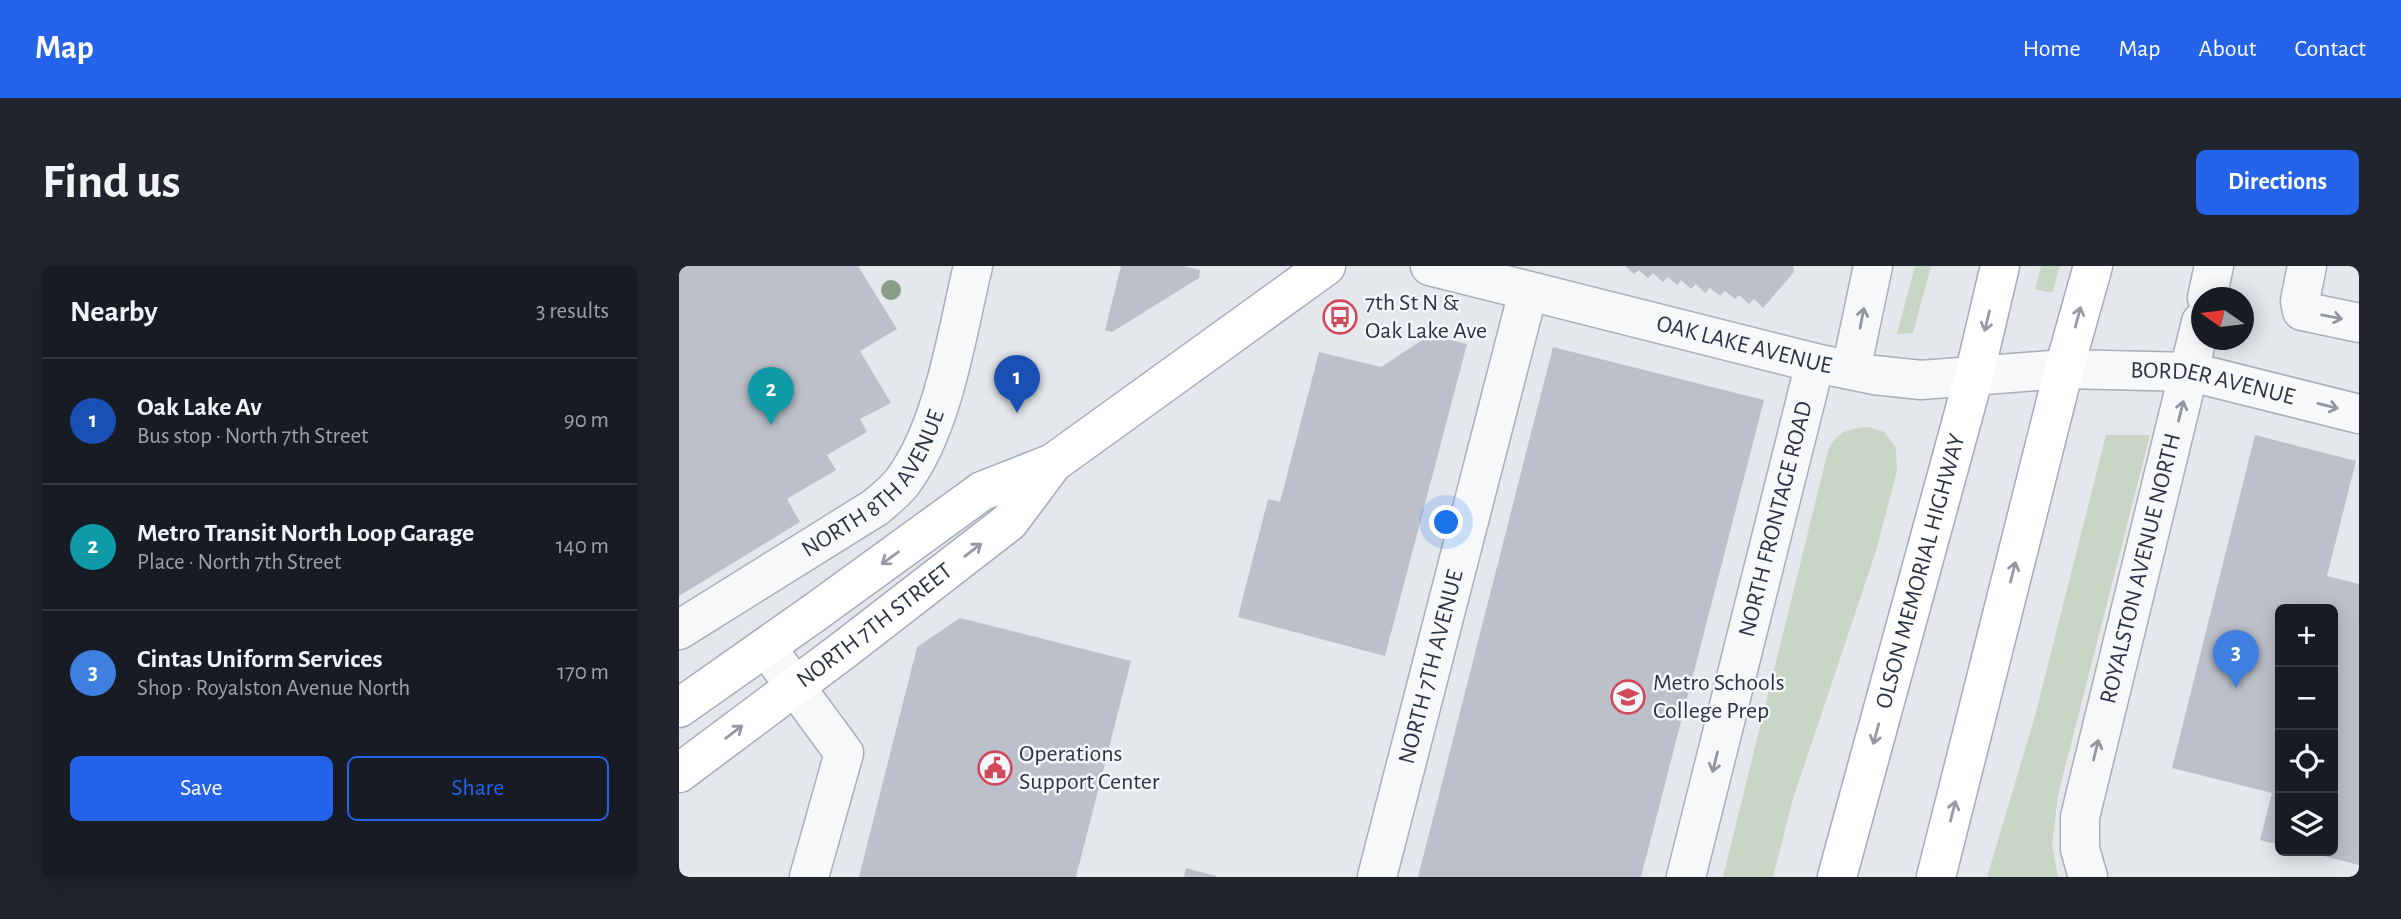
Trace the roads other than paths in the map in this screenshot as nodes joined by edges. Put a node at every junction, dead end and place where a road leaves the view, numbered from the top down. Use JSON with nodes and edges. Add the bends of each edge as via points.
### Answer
{"nodes":[{"id":1,"x":973,"y":266,"type":"edge"},
{"id":2,"x":1326,"y":266,"type":"edge"},
{"id":3,"x":1430,"y":266,"type":"edge"},
{"id":4,"x":1873,"y":266,"type":"edge"},
{"id":5,"x":2000,"y":266,"type":"edge"},
{"id":6,"x":2093,"y":266,"type":"edge"},
{"id":7,"x":2214,"y":266,"type":"edge"},
{"id":8,"x":2307,"y":266,"type":"edge"},
{"id":9,"x":2209,"y":287,"type":"edge"},
{"id":10,"x":1528,"y":292,"type":"junction"},
{"id":11,"x":2359,"y":323,"type":"edge"},
{"id":12,"x":2195,"y":350,"type":"edge"},
{"id":13,"x":1833,"y":367,"type":"junction"},
{"id":14,"x":2064,"y":369,"type":"junction"},
{"id":15,"x":2191,"y":372,"type":"junction"},
{"id":16,"x":1974,"y":376,"type":"junction"},
{"id":17,"x":2359,"y":414,"type":"edge"},
{"id":18,"x":1053,"y":463,"type":"junction"},
{"id":19,"x":679,"y":630,"type":"edge"},
{"id":20,"x":766,"y":647,"type":"junction"},
{"id":21,"x":795,"y":686,"type":"junction"},
{"id":22,"x":679,"y":708,"type":"edge"},
{"id":23,"x":679,"y":773,"type":"edge"},
{"id":24,"x":809,"y":877,"type":"edge"},
{"id":25,"x":1377,"y":877,"type":"edge"},
{"id":26,"x":1686,"y":877,"type":"edge"},
{"id":27,"x":1837,"y":877,"type":"edge"},
{"id":28,"x":1936,"y":877,"type":"edge"},
{"id":29,"x":2088,"y":877,"type":"edge"}],
"edges":[{"from":1,"to":19,"type":"street","name":"NORTH 8TH AVENUE","via":[[936,418],[902,482],[876,507]]},
{"from":2,"to":18,"type":"main road","name":"NORTH 7TH STREET"},
{"from":3,"to":10,"type":"street","name":"OAK LAKE AVENUE"},
{"from":13,"to":4,"type":"street","name":"NORTH FRONTAGE ROAD","one_way":true},
{"from":5,"to":16,"type":"main road","name":"OLSON MEMORIAL HIGHWAY","one_way":true},
{"from":14,"to":6,"type":"main road","one_way":true},
{"from":7,"to":9,"type":"street"},
{"from":8,"to":11,"type":"street","one_way":true,"via":[[2302,311]]},
{"from":10,"to":13,"type":"street","name":"OAK LAKE AVENUE"},
{"from":10,"to":25,"type":"street","name":"NORTH 7TH AVENUE"},
{"from":12,"to":15,"type":"street","name":"ROYALSTON AVENUE NORTH"},
{"from":13,"to":16,"type":"street","name":"OAK LAKE AVENUE","via":[[1921,380]]},
{"from":13,"to":26,"type":"street","name":"NORTH FRONTAGE ROAD","one_way":true},
{"from":14,"to":15,"type":"street","name":"BORDER AVENUE"},
{"from":14,"to":16,"type":"street","name":"OAK LAKE AVENUE"},
{"from":28,"to":14,"type":"main road","one_way":true},
{"from":15,"to":17,"type":"street","name":"BORDER AVENUE","one_way":true},
{"from":29,"to":15,"type":"street","name":"ROYALSTON AVENUE NORTH","one_way":true,"via":[[2080,849],[2080,817]]},
{"from":16,"to":27,"type":"main road","name":"OLSON MEMORIAL HIGHWAY","one_way":true},
{"from":18,"to":20,"type":"main road","name":"NORTH 7TH STREET","one_way":true,"via":[[982,491]]},
{"from":21,"to":18,"type":"main road","name":"NORTH 7TH STREET","one_way":true,"via":[[1009,522]]},
{"from":20,"to":21,"type":"street"},
{"from":20,"to":22,"type":"main road","name":"NORTH 7TH STREET"},
{"from":23,"to":21,"type":"main road","name":"NORTH 7TH STREET","one_way":true},
{"from":21,"to":24,"type":"street","via":[[844,753]]}]}
